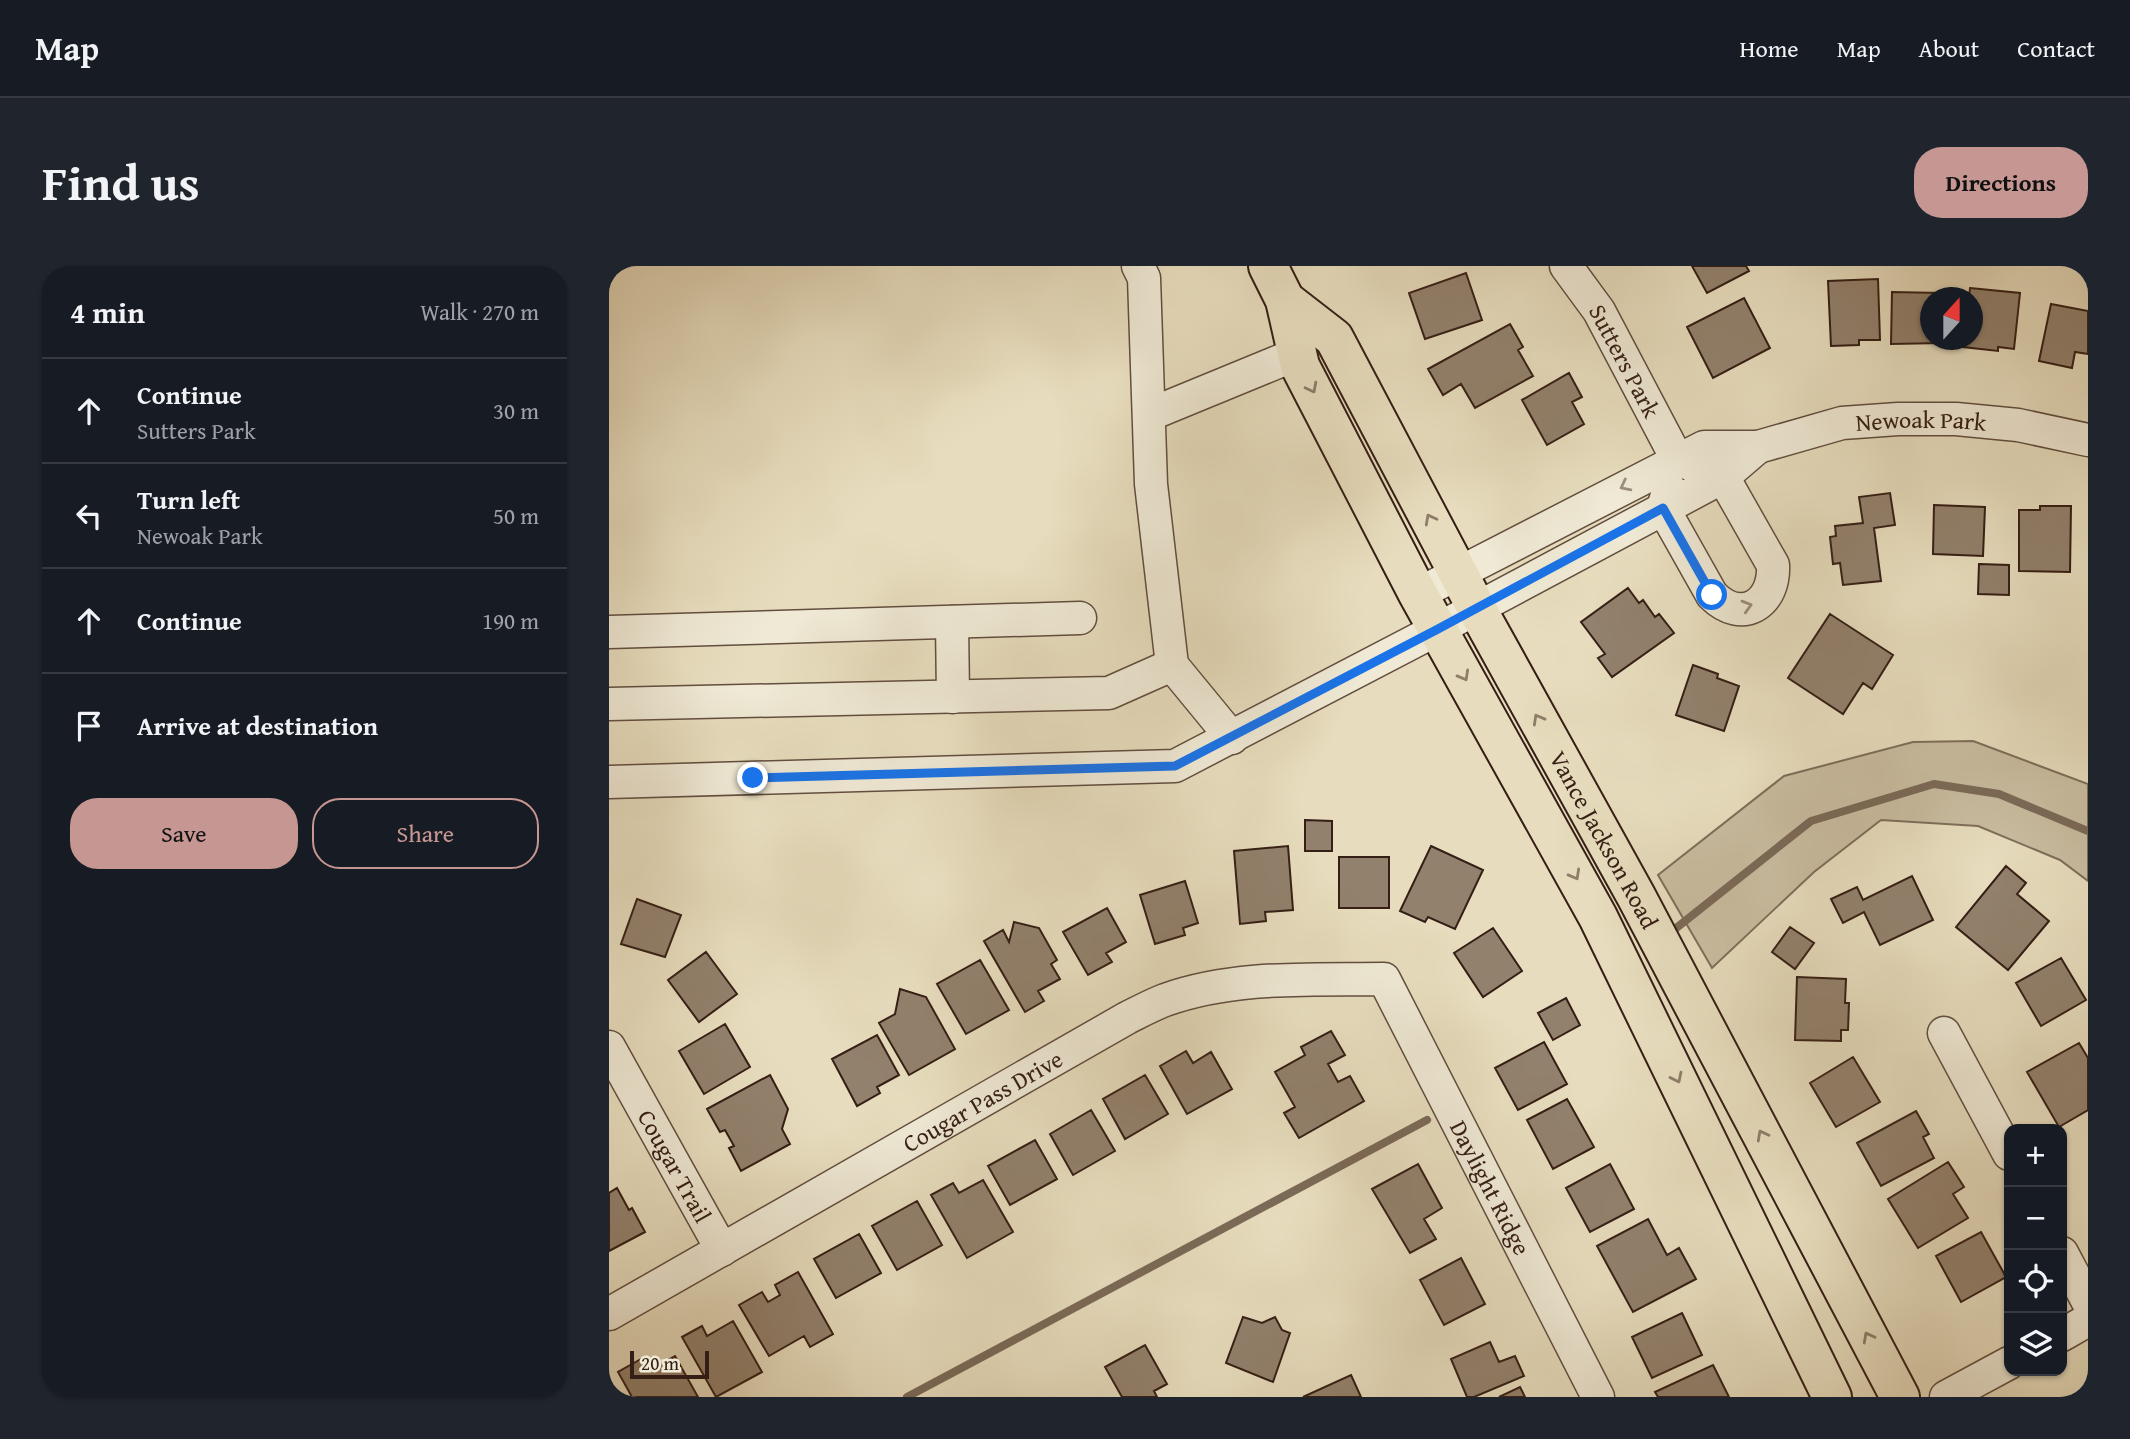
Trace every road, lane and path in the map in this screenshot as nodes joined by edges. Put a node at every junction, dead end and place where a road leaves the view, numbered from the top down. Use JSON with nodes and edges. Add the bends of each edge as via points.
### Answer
{"nodes":[{"id":1,"x":1138,"y":266,"type":"edge"},
{"id":2,"x":1268,"y":266,"type":"edge"},
{"id":3,"x":1566,"y":266,"type":"edge"},
{"id":4,"x":1285,"y":300,"type":"junction"},
{"id":5,"x":1297,"y":354,"type":"junction"},
{"id":6,"x":1151,"y":414,"type":"junction"},
{"id":7,"x":2088,"y":440,"type":"edge"},
{"id":8,"x":1758,"y":447,"type":"junction"},
{"id":9,"x":1677,"y":459,"type":"junction"},
{"id":10,"x":1723,"y":477,"type":"junction"},
{"id":11,"x":1663,"y":508,"type":"junction"},
{"id":12,"x":1457,"y":572,"type":"junction"},
{"id":13,"x":1418,"y":594,"type":"junction"},
{"id":14,"x":1477,"y":609,"type":"junction"},
{"id":15,"x":1080,"y":618,"type":"dead end"},
{"id":16,"x":952,"y":622,"type":"junction"},
{"id":17,"x":1438,"y":629,"type":"junction"},
{"id":18,"x":609,"y":632,"type":"edge"},
{"id":19,"x":1172,"y":664,"type":"junction"},
{"id":20,"x":953,"y":697,"type":"junction"},
{"id":21,"x":609,"y":704,"type":"edge"},
{"id":22,"x":1232,"y":738,"type":"junction"},
{"id":23,"x":609,"y":782,"type":"edge"},
{"id":24,"x":1384,"y":979,"type":"joint"},
{"id":25,"x":1944,"y":1033,"type":"dead end"},
{"id":26,"x":609,"y":1047,"type":"edge"},
{"id":27,"x":2004,"y":1145,"type":"edge"},
{"id":28,"x":722,"y":1250,"type":"junction"},
{"id":29,"x":2067,"y":1262,"type":"edge"},
{"id":30,"x":2088,"y":1302,"type":"edge"},
{"id":31,"x":609,"y":1314,"type":"edge"},
{"id":32,"x":2088,"y":1320,"type":"edge"},
{"id":33,"x":2067,"y":1332,"type":"edge"},
{"id":34,"x":2004,"y":1366,"type":"edge"},
{"id":35,"x":1598,"y":1397,"type":"edge"},
{"id":36,"x":1832,"y":1397,"type":"edge"},
{"id":37,"x":1900,"y":1397,"type":"edge"},
{"id":38,"x":1946,"y":1397,"type":"edge"}],
"edges":[{"from":1,"to":6,"type":"street","via":[[1145,278]]},
{"from":2,"to":4,"type":"main road","name":"Vance Jackson Road"},
{"from":3,"to":9,"type":"street","name":"Sutters Park","via":[[1599,311]]},
{"from":4,"to":5,"type":"main road","name":"Vance Jackson Road"},
{"from":12,"to":4,"type":"main road","name":"Vance Jackson Road","one_way":true,"via":[[1334,338]]},
{"from":5,"to":6,"type":"street"},
{"from":5,"to":13,"type":"main road","name":"Vance Jackson Road","one_way":true},
{"from":6,"to":19,"type":"street","via":[[1151,484]]},
{"from":7,"to":8,"type":"street","name":"Newoak Park","via":[[2018,425],[1898,419],[1842,423]]},
{"from":8,"to":9,"type":"street","name":"Newoak Park","via":[[1704,447]]},
{"from":8,"to":10,"type":"street","name":"Newoak Park"},
{"from":9,"to":10,"type":"street"},
{"from":9,"to":11,"type":"street"},
{"from":9,"to":12,"type":"street","name":"Newoak Park","one_way":true},
{"from":10,"to":11,"type":"street","name":"Newoak Park"},
{"from":11,"to":10,"type":"street","one_way":true,"via":[[1712,595],[1735,610],[1753,607],[1768,596],[1773,565]]},
{"from":11,"to":14,"type":"street","name":"Newoak Park"},
{"from":12,"to":13,"type":"street","name":"Newoak Park"},
{"from":12,"to":14,"type":"main road","name":"Vance Jackson Road"},
{"from":13,"to":17,"type":"main road","name":"Vance Jackson Road"},
{"from":14,"to":17,"type":"street","name":"Newoak Park"},
{"from":37,"to":14,"type":"main road","name":"Vance Jackson Road","one_way":true,"via":[[1636,896]]},
{"from":15,"to":16,"type":"street"},
{"from":16,"to":18,"type":"street"},
{"from":16,"to":20,"type":"street"},
{"from":17,"to":22,"type":"street","name":"Newoak Park"},
{"from":17,"to":36,"type":"main road","name":"Vance Jackson Road","one_way":true,"via":[[1598,916]]},
{"from":19,"to":20,"type":"street","via":[[1109,693]]},
{"from":19,"to":22,"type":"street"},
{"from":20,"to":21,"type":"street"},
{"from":22,"to":23,"type":"street","name":"Newoak Park","via":[[1175,766]]},
{"from":24,"to":28,"type":"street","name":"Cougar Pass Drive","via":[[1235,983],[1164,1000]]},
{"from":24,"to":35,"type":"street","name":"Daylight Ridge"},
{"from":25,"to":27,"type":"street"},
{"from":26,"to":28,"type":"street","name":"Cougar Trail"},
{"from":28,"to":31,"type":"street","name":"Cougar Pass Drive"},
{"from":29,"to":30,"type":"street"},
{"from":32,"to":33,"type":"street"},
{"from":34,"to":38,"type":"street"}]}
